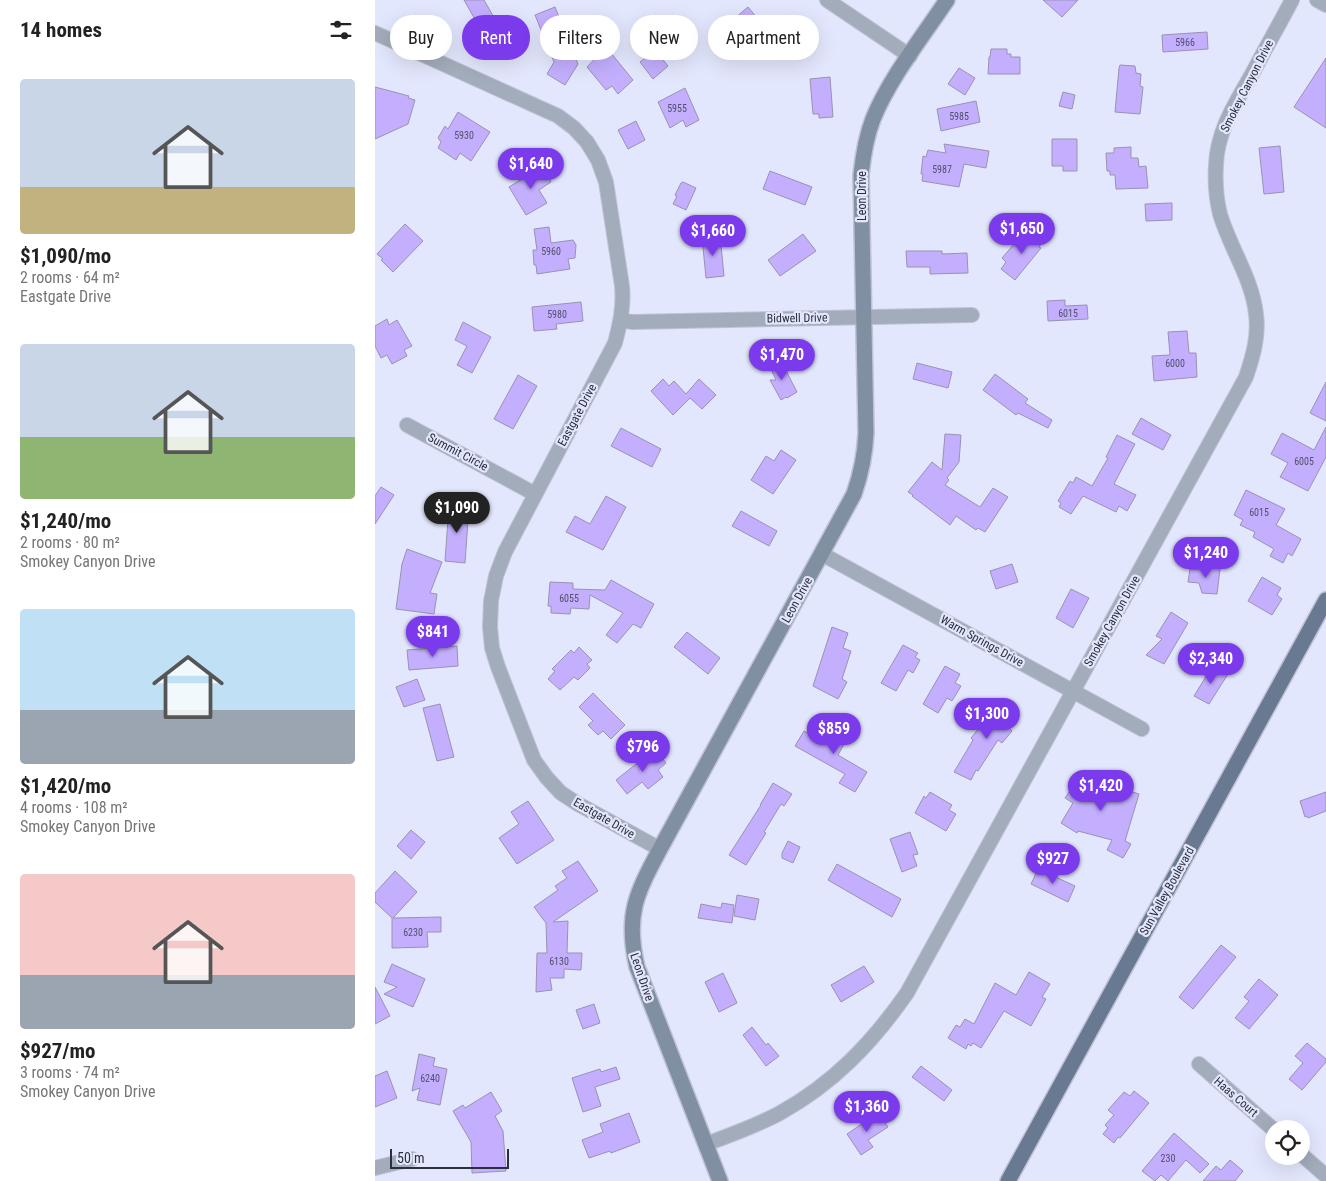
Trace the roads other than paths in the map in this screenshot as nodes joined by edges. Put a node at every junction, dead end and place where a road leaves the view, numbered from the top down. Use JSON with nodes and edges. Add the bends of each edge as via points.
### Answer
{"nodes":[{"id":1,"x":827,"y":0,"type":"edge"},
{"id":2,"x":947,"y":0,"type":"edge"},
{"id":3,"x":1292,"y":0,"type":"edge"},
{"id":4,"x":1317,"y":0,"type":"edge"},
{"id":5,"x":1326,"y":5,"type":"edge"},
{"id":6,"x":375,"y":33,"type":"edge"},
{"id":7,"x":910,"y":56,"type":"junction"},
{"id":8,"x":973,"y":315,"type":"dead end"},
{"id":9,"x":864,"y":317,"type":"junction"},
{"id":10,"x":621,"y":320,"type":"junction"},
{"id":11,"x":407,"y":425,"type":"dead end"},
{"id":12,"x":535,"y":494,"type":"junction"},
{"id":13,"x":822,"y":554,"type":"junction"},
{"id":14,"x":1326,"y":600,"type":"edge"},
{"id":15,"x":1073,"y":691,"type":"junction"},
{"id":16,"x":1142,"y":729,"type":"dead end"},
{"id":17,"x":660,"y":849,"type":"junction"},
{"id":18,"x":1199,"y":1064,"type":"dead end"},
{"id":19,"x":1265,"y":1122,"type":"edge"},
{"id":20,"x":706,"y":1144,"type":"junction"},
{"id":21,"x":412,"y":1158,"type":"dead end"},
{"id":22,"x":1310,"y":1162,"type":"edge"},
{"id":23,"x":375,"y":1168,"type":"edge"},
{"id":24,"x":1326,"y":1176,"type":"edge"},
{"id":25,"x":720,"y":1181,"type":"edge"},
{"id":26,"x":1008,"y":1181,"type":"edge"}],
"edges":[{"from":1,"to":7,"type":"street"},
{"from":2,"to":7,"type":"street","name":"Leon Drive"},
{"from":3,"to":15,"type":"street","name":"Smokey Canyon Drive","via":[[1228,118],[1216,162],[1220,213],[1252,292],[1257,335],[1253,357],[1246,377]]},
{"from":4,"to":5,"type":"street"},
{"from":6,"to":10,"type":"street","name":"Eastgate Drive","via":[[545,109],[574,128],[587,142],[606,182],[622,286]]},
{"from":7,"to":9,"type":"street","name":"Leon Drive","via":[[883,96],[865,147],[861,175]]},
{"from":8,"to":9,"type":"street","name":"Bidwell Drive"},
{"from":9,"to":10,"type":"street","name":"Bidwell Drive"},
{"from":9,"to":13,"type":"street","name":"Leon Drive","via":[[866,451],[854,494]]},
{"from":10,"to":12,"type":"street","name":"Eastgate Drive","via":[[615,343]]},
{"from":11,"to":12,"type":"street","name":"Summit Circle"},
{"from":12,"to":17,"type":"street","name":"Eastgate Drive","via":[[496,576],[490,627],[498,667],[534,760],[547,778],[578,804]]},
{"from":13,"to":15,"type":"street","name":"Warm Springs Drive"},
{"from":13,"to":17,"type":"street","name":"Leon Drive"},
{"from":14,"to":26,"type":"main road","name":"Sun Valley Boulevard"},
{"from":15,"to":16,"type":"street","name":"Warm Springs Drive"},
{"from":15,"to":20,"type":"street","name":"Smokey Canyon Drive","via":[[907,993],[886,1023],[864,1049],[811,1094],[770,1117]]},
{"from":17,"to":20,"type":"street","name":"Leon Drive","via":[[634,905],[632,946],[637,967]]},
{"from":18,"to":19,"type":"street","name":"Haas Court"},
{"from":20,"to":25,"type":"street","name":"Leon Drive"},
{"from":21,"to":23,"type":"street"},
{"from":22,"to":24,"type":"street"}]}
